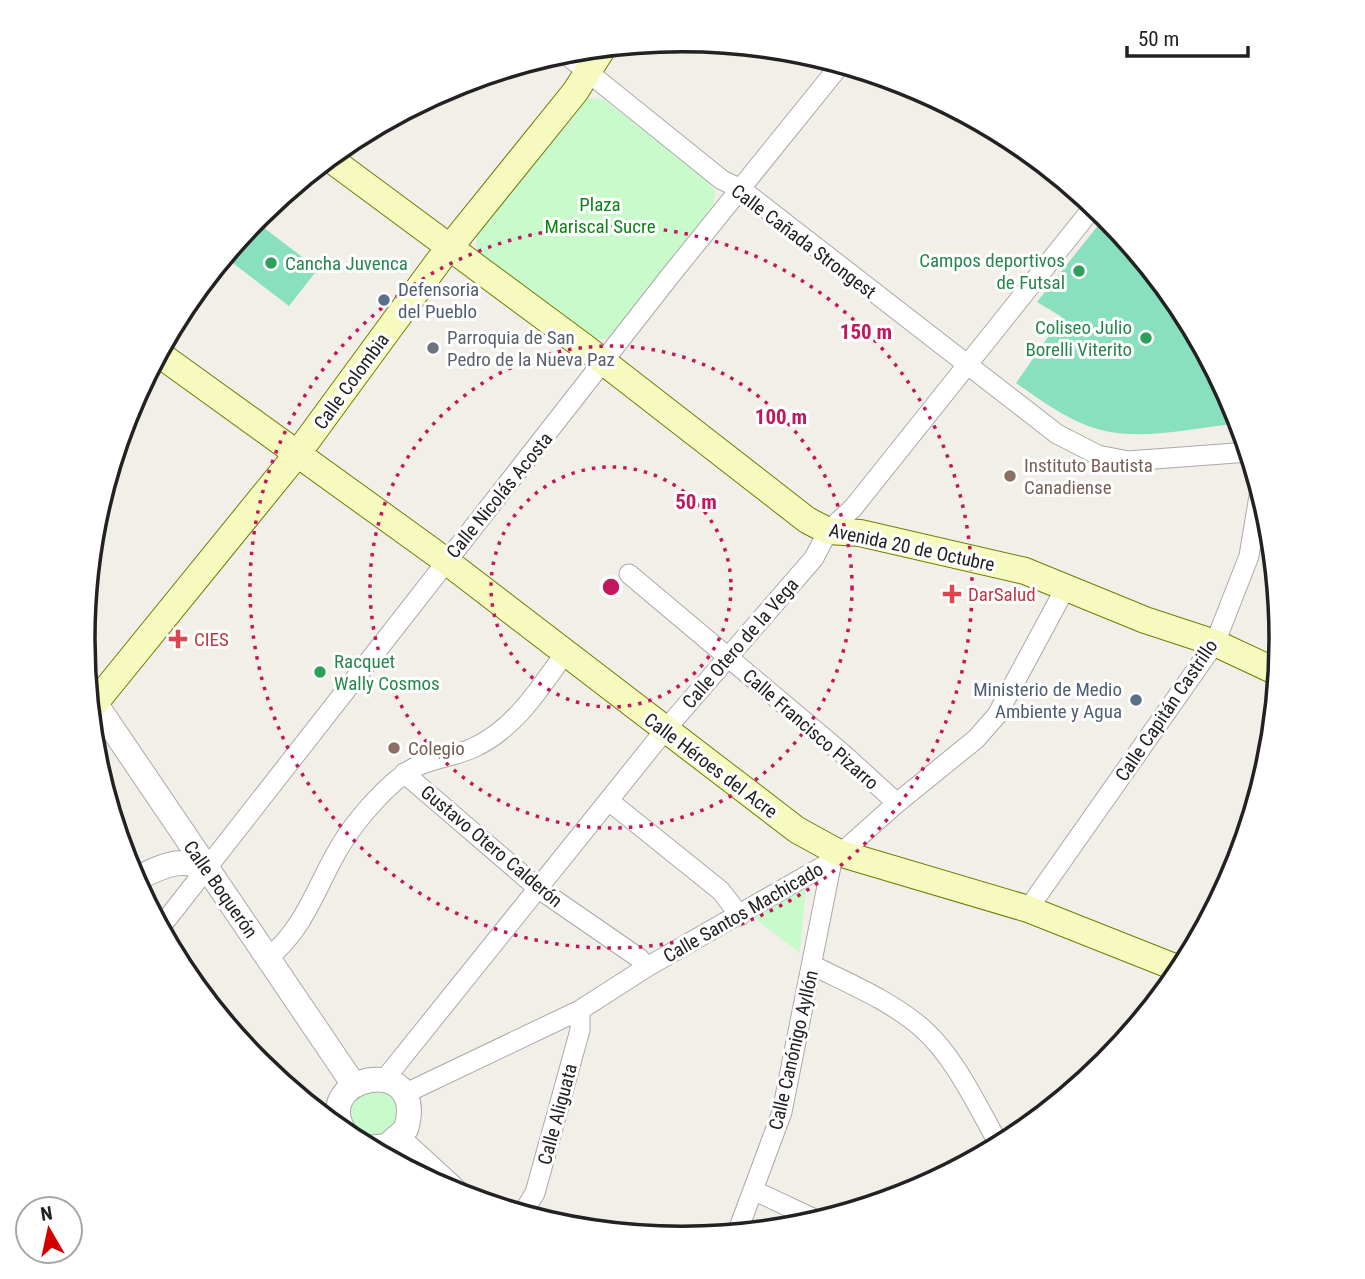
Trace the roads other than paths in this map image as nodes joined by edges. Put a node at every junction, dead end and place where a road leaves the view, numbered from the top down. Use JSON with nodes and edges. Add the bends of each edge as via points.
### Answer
{"nodes":[{"id":1,"x":597,"y":59,"type":"edge"},
{"id":2,"x":576,"y":63,"type":"edge"},
{"id":3,"x":589,"y":73,"type":"junction"},
{"id":4,"x":834,"y":73,"type":"edge"},
{"id":5,"x":338,"y":164,"type":"edge"},
{"id":6,"x":741,"y":189,"type":"junction"},
{"id":7,"x":1087,"y":214,"type":"edge"},
{"id":8,"x":451,"y":248,"type":"junction"},
{"id":9,"x":167,"y":360,"type":"edge"},
{"id":10,"x":605,"y":363,"type":"junction"},
{"id":11,"x":967,"y":365,"type":"junction"},
{"id":12,"x":298,"y":453,"type":"junction"},
{"id":13,"x":1239,"y":453,"type":"edge"},
{"id":14,"x":1256,"y":515,"type":"edge"},
{"id":15,"x":828,"y":531,"type":"junction"},
{"id":16,"x":446,"y":561,"type":"junction"},
{"id":17,"x":629,"y":574,"type":"dead end"},
{"id":18,"x":1066,"y":587,"type":"junction"},
{"id":19,"x":1215,"y":643,"type":"junction"},
{"id":20,"x":565,"y":653,"type":"junction"},
{"id":21,"x":728,"y":656,"type":"junction"},
{"id":22,"x":1269,"y":668,"type":"edge"},
{"id":23,"x":98,"y":692,"type":"edge"},
{"id":24,"x":101,"y":715,"type":"edge"},
{"id":25,"x":664,"y":730,"type":"junction"},
{"id":26,"x":404,"y":773,"type":"junction"},
{"id":27,"x":609,"y":801,"type":"junction"},
{"id":28,"x":897,"y":803,"type":"junction"},
{"id":29,"x":835,"y":857,"type":"junction"},
{"id":30,"x":208,"y":868,"type":"junction"},
{"id":31,"x":145,"y":874,"type":"edge"},
{"id":32,"x":539,"y":889,"type":"junction"},
{"id":33,"x":1028,"y":909,"type":"junction"},
{"id":34,"x":740,"y":916,"type":"junction"},
{"id":35,"x":167,"y":919,"type":"edge"},
{"id":36,"x":269,"y":957,"type":"junction"},
{"id":37,"x":814,"y":966,"type":"junction"},
{"id":38,"x":1171,"y":966,"type":"edge"},
{"id":39,"x":647,"y":967,"type":"junction"},
{"id":40,"x":580,"y":1010,"type":"junction"},
{"id":41,"x":384,"y":1080,"type":"junction"},
{"id":42,"x":404,"y":1094,"type":"junction"},
{"id":43,"x":340,"y":1102,"type":"edge"},
{"id":44,"x":994,"y":1137,"type":"edge"},
{"id":45,"x":399,"y":1139,"type":"junction"},
{"id":46,"x":386,"y":1146,"type":"edge"},
{"id":47,"x":434,"y":1171,"type":"edge"},
{"id":48,"x":753,"y":1190,"type":"junction"},
{"id":49,"x":528,"y":1205,"type":"edge"},
{"id":50,"x":803,"y":1214,"type":"edge"},
{"id":51,"x":741,"y":1223,"type":"edge"}],
"edges":[{"from":1,"to":3,"type":"main road","name":"Calle Colombia"},
{"from":2,"to":3,"type":"street","name":"Calle Cañada Strongest"},
{"from":3,"to":6,"type":"street","name":"Calle Cañada Strongest","via":[[722,180]]},
{"from":3,"to":8,"type":"main road","name":"Calle Colombia"},
{"from":4,"to":6,"type":"street","name":"Calle Nicolás Acosta"},
{"from":5,"to":8,"type":"main road","name":"Avenida 20 de Octubre"},
{"from":6,"to":10,"type":"street","name":"Calle Nicolás Acosta"},
{"from":6,"to":11,"type":"street","name":"Calle Cañada Strongest"},
{"from":7,"to":11,"type":"street","name":"Calle Otero de la Vega"},
{"from":8,"to":10,"type":"main road","name":"Avenida 20 de Octubre"},
{"from":8,"to":12,"type":"main road","name":"Calle Colombia"},
{"from":9,"to":12,"type":"main road","name":"Calle Héroes del Acre"},
{"from":10,"to":15,"type":"main road","name":"Avenida 20 de Octubre","via":[[807,520]]},
{"from":10,"to":16,"type":"street","name":"Calle Nicolás Acosta"},
{"from":11,"to":13,"type":"street","name":"Calle Cañada Strongest","via":[[1057,434],[1098,455],[1142,462]]},
{"from":11,"to":15,"type":"street","name":"Calle Otero de la Vega","via":[[853,508]]},
{"from":12,"to":16,"type":"main road","name":"Calle Héroes del Acre"},
{"from":12,"to":23,"type":"main road","name":"Calle Colombia"},
{"from":14,"to":19,"type":"street","name":"Calle Capitán Castrillo","via":[[1249,555]]},
{"from":15,"to":18,"type":"main road","name":"Avenida 20 de Octubre","via":[[860,533],[1012,568]]},
{"from":15,"to":21,"type":"street","name":"Calle Otero de la Vega","via":[[814,558]]},
{"from":16,"to":20,"type":"main road","name":"Calle Héroes del Acre"},
{"from":16,"to":30,"type":"street","name":"Calle Nicolás Acosta"},
{"from":17,"to":21,"type":"street","name":"Calle Francisco Pizarro"},
{"from":18,"to":19,"type":"main road","name":"Avenida 20 de Octubre"},
{"from":18,"to":28,"type":"street","name":"Calle Santos Machicado","via":[[997,715],[976,739]]},
{"from":19,"to":22,"type":"main road","name":"Avenida 20 de Octubre"},
{"from":19,"to":33,"type":"street","name":"Calle Capitán Castrillo"},
{"from":20,"to":25,"type":"main road","name":"Calle Héroes del Acre"},
{"from":20,"to":26,"type":"street","via":[[530,702],[476,747]]},
{"from":21,"to":25,"type":"street","name":"Calle Otero de la Vega"},
{"from":21,"to":28,"type":"street","name":"Calle Francisco Pizarro"},
{"from":24,"to":30,"type":"street","name":"Calle Boquerón"},
{"from":25,"to":27,"type":"street","name":"Calle Otero de la Vega"},
{"from":25,"to":29,"type":"main road","name":"Calle Héroes del Acre"},
{"from":26,"to":32,"type":"street","name":"Gustavo Otero Calderón"},
{"from":26,"to":36,"type":"street","via":[[336,852],[292,937]]},
{"from":27,"to":32,"type":"street","name":"Calle Otero de la Vega"},
{"from":27,"to":34,"type":"street","via":[[722,891]]},
{"from":28,"to":29,"type":"street","name":"Calle Santos Machicado"},
{"from":29,"to":33,"type":"main road","name":"Calle Héroes del Acre"},
{"from":29,"to":34,"type":"street","name":"Calle Santos Machicado"},
{"from":29,"to":37,"type":"street","name":"Calle Canónigo Ayllón"},
{"from":30,"to":31,"type":"street","via":[[185,860]]},
{"from":30,"to":35,"type":"street","name":"Calle Nicolás Acosta"},
{"from":30,"to":36,"type":"street","name":"Calle Boquerón"},
{"from":32,"to":39,"type":"street","name":"Gustavo Otero Calderón"},
{"from":32,"to":41,"type":"street","name":"Calle Otero de la Vega"},
{"from":33,"to":38,"type":"main road","name":"Calle Héroes del Acre"},
{"from":34,"to":39,"type":"street","name":"Calle Santos Machicado"},
{"from":36,"to":43,"type":"street","name":"Calle Boquerón"},
{"from":37,"to":44,"type":"street","via":[[922,1028]]},
{"from":37,"to":48,"type":"street","name":"Calle Canónigo Ayllón","via":[[782,1112]]},
{"from":39,"to":40,"type":"street","name":"Calle Santos Machicado"},
{"from":40,"to":42,"type":"street","name":"Calle Santos Machicado"},
{"from":40,"to":49,"type":"street","name":"Calle Aliguata","via":[[580,1030],[535,1193]]},
{"from":41,"to":42,"type":"street"},
{"from":41,"to":43,"type":"street","via":[[374,1078]]},
{"from":42,"to":45,"type":"street","via":[[410,1118]]},
{"from":45,"to":46,"type":"street"},
{"from":45,"to":47,"type":"street"},
{"from":48,"to":50,"type":"street"},
{"from":48,"to":51,"type":"street","name":"Calle Canónigo Ayllón"}]}
